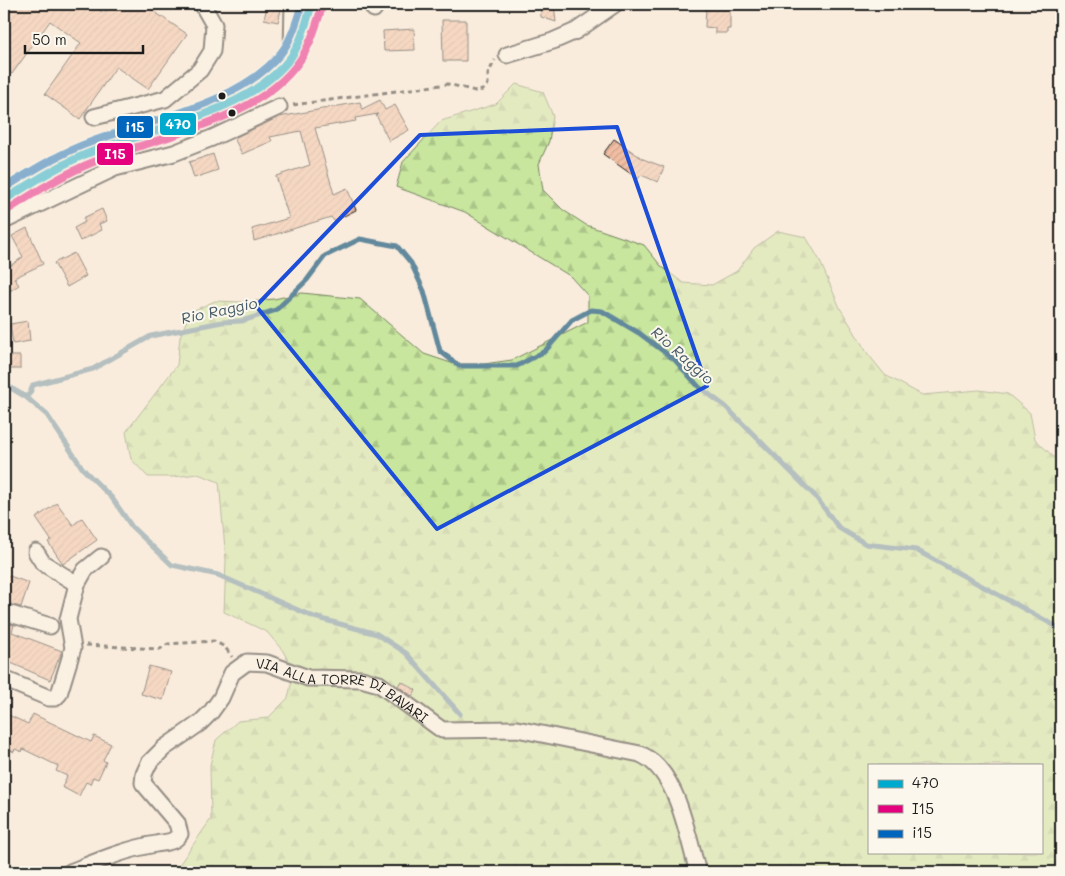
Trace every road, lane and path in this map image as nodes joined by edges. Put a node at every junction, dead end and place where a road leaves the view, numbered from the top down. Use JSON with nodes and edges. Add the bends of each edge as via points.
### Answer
{"nodes":[{"id":1,"x":202,"y":4,"type":"edge"},
{"id":2,"x":293,"y":4,"type":"edge"},
{"id":3,"x":312,"y":4,"type":"edge"},
{"id":4,"x":615,"y":4,"type":"edge"},
{"id":5,"x":292,"y":54,"type":"junction"},
{"id":6,"x":507,"y":55,"type":"joint"},
{"id":7,"x":279,"y":107,"type":"joint"},
{"id":8,"x":94,"y":117,"type":"dead end"},
{"id":9,"x":4,"y":200,"type":"edge"},
{"id":10,"x":4,"y":221,"type":"edge"},
{"id":11,"x":36,"y":552,"type":"dead end"},
{"id":12,"x":101,"y":557,"type":"dead end"},
{"id":13,"x":77,"y":584,"type":"junction"},
{"id":14,"x":4,"y":612,"type":"edge"},
{"id":15,"x":50,"y":626,"type":"dead end"},
{"id":16,"x":81,"y":645,"type":"dead end"},
{"id":17,"x":247,"y":662,"type":"junction"},
{"id":18,"x":4,"y":679,"type":"edge"},
{"id":19,"x":70,"y":872,"type":"edge"},
{"id":20,"x":698,"y":872,"type":"edge"}],
"edges":[{"from":1,"to":8,"type":"street","via":[[214,25],[212,51],[200,70],[165,99]]},
{"from":2,"to":5,"type":"street"},
{"from":3,"to":5,"type":"street"},
{"from":4,"to":6,"type":"street","via":[[576,31]]},
{"from":5,"to":9,"type":"street","via":[[276,72],[249,92],[213,112],[82,156]]},
{"from":6,"to":7,"type":"path","via":[[497,58],[491,65],[488,84],[483,90],[448,84]]},
{"from":7,"to":10,"type":"street","via":[[174,153],[116,168]]},
{"from":11,"to":13,"type":"street","via":[[43,563]]},
{"from":12,"to":13,"type":"street","via":[[85,570]]},
{"from":13,"to":18,"type":"street","via":[[68,619],[73,648],[56,698]]},
{"from":14,"to":15,"type":"street"},
{"from":16,"to":17,"type":"path","via":[[160,649],[168,644],[214,641],[225,647],[230,656]]},
{"from":17,"to":19,"type":"street","name":"VIA ALLA TORRE DI BAVARI","via":[[232,673],[222,698],[211,712],[164,748],[145,769],[143,783],[177,822],[180,834],[177,838],[172,842],[141,846]]},
{"from":17,"to":20,"type":"street","name":"VIA ALLA TORRE DI BAVARI","via":[[267,664],[308,678],[361,679],[379,684],[442,730],[517,730],[640,754],[650,759],[667,779]]}]}
